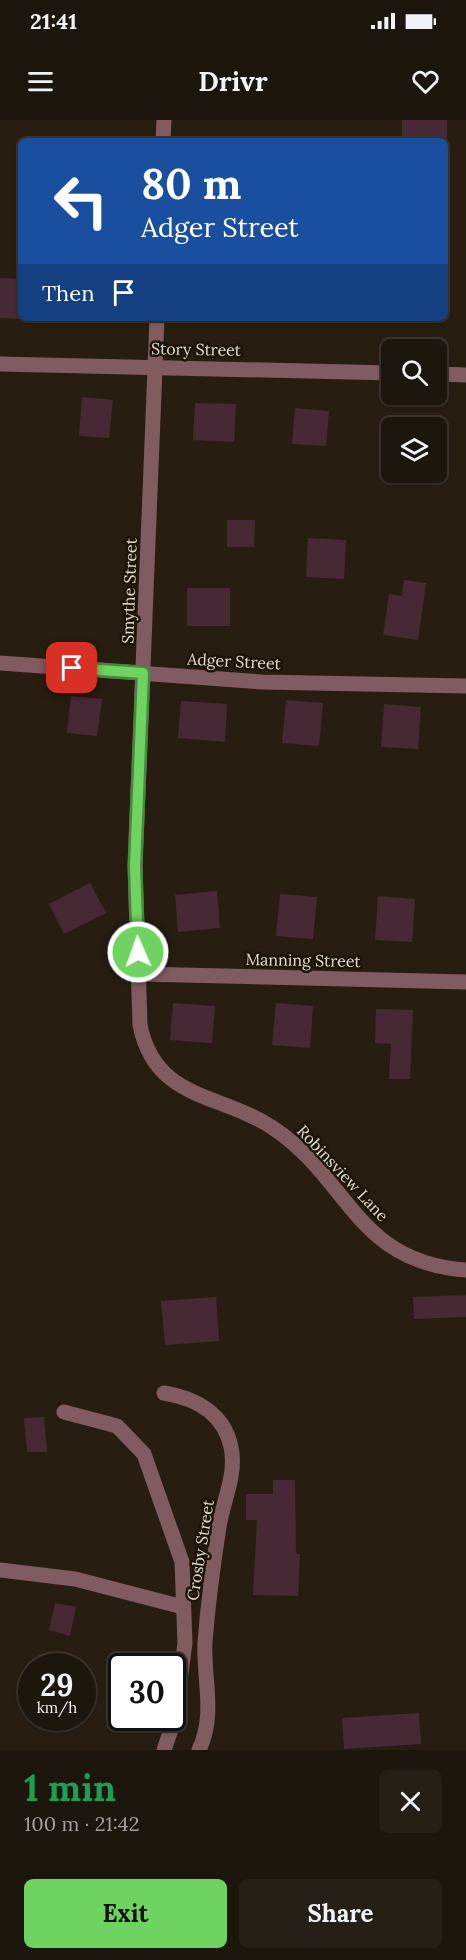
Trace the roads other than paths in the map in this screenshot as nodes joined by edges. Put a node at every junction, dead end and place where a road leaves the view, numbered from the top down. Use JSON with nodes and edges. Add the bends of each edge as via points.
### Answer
{"nodes":[{"id":1,"x":164,"y":120,"type":"edge"},
{"id":2,"x":164,"y":138,"type":"edge"},
{"id":3,"x":157,"y":321,"type":"edge"},
{"id":4,"x":0,"y":364,"type":"edge"},
{"id":5,"x":155,"y":366,"type":"junction"},
{"id":6,"x":381,"y":372,"type":"edge"},
{"id":7,"x":447,"y":374,"type":"edge"},
{"id":8,"x":466,"y":375,"type":"edge"},
{"id":9,"x":0,"y":663,"type":"edge"},
{"id":10,"x":143,"y":673,"type":"junction"},
{"id":11,"x":466,"y":686,"type":"edge"},
{"id":12,"x":139,"y":974,"type":"junction"},
{"id":13,"x":466,"y":982,"type":"edge"},
{"id":14,"x":466,"y":1270,"type":"edge"},
{"id":15,"x":164,"y":1393,"type":"dead end"},
{"id":16,"x":64,"y":1412,"type":"dead end"},
{"id":17,"x":0,"y":1570,"type":"edge"},
{"id":18,"x":183,"y":1607,"type":"junction"},
{"id":19,"x":164,"y":1750,"type":"edge"},
{"id":20,"x":199,"y":1750,"type":"edge"}],
"edges":[{"from":1,"to":2,"type":"street"},
{"from":3,"to":5,"type":"street","name":"Smythe Street"},
{"from":4,"to":5,"type":"street","name":"Story Street"},
{"from":5,"to":6,"type":"street","name":"Story Street"},
{"from":5,"to":10,"type":"street","name":"Smythe Street"},
{"from":7,"to":8,"type":"street"},
{"from":9,"to":10,"type":"street","name":"Adger Street"},
{"from":10,"to":11,"type":"street","name":"Adger Street","via":[[262,682]]},
{"from":10,"to":12,"type":"street","name":"Smythe Street","via":[[135,866]]},
{"from":12,"to":13,"type":"street","name":"Manning Street"},
{"from":12,"to":14,"type":"street","name":"Robinsview Lane","via":[[143,1040],[162,1072],[198,1096],[245,1111],[274,1128],[300,1150],[386,1244],[413,1259],[444,1269]]},
{"from":15,"to":20,"type":"street","name":"Crosby Street","via":[[186,1397],[206,1408],[222,1425],[231,1445],[233,1467],[219,1527],[205,1641],[208,1716]]},
{"from":16,"to":18,"type":"street","via":[[117,1426],[144,1454],[182,1562]]},
{"from":17,"to":18,"type":"street","via":[[75,1579]]},
{"from":18,"to":19,"type":"street","via":[[185,1643],[175,1718]]}]}
